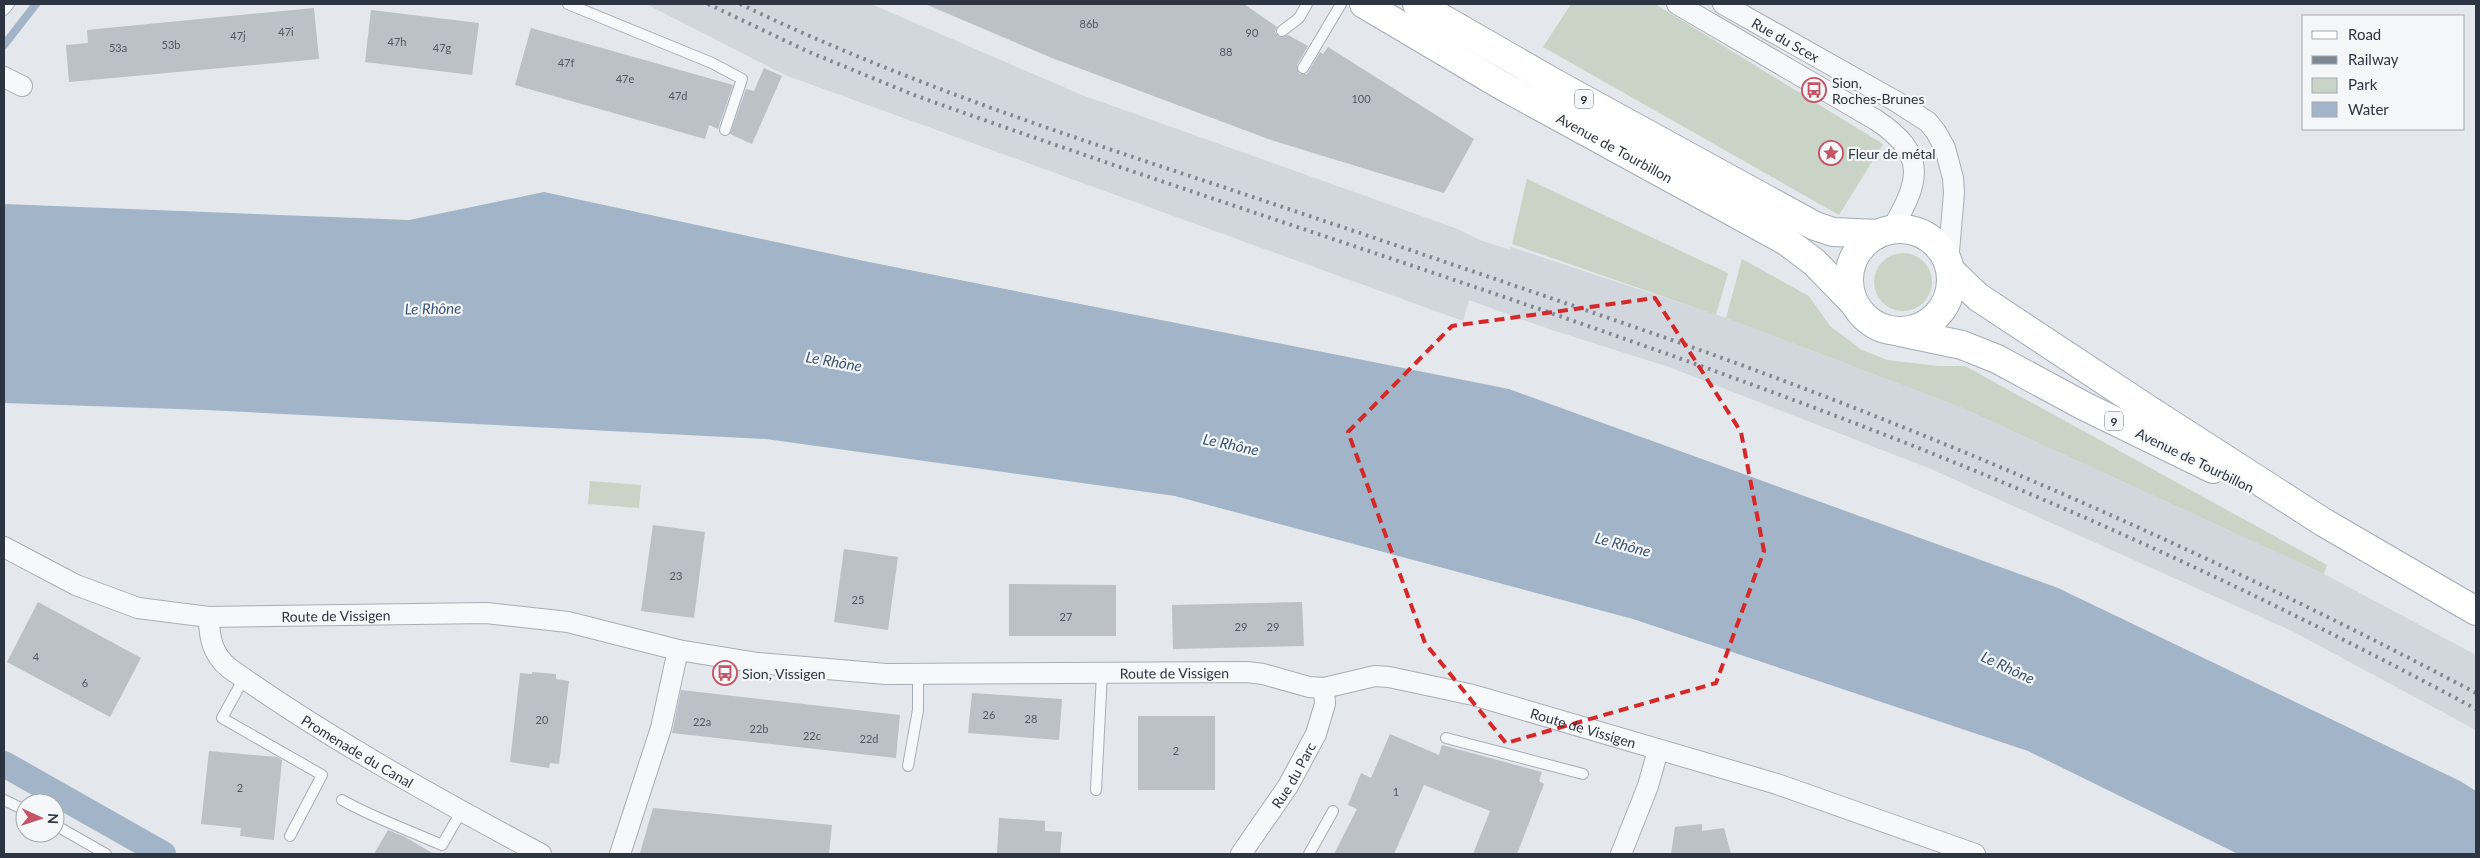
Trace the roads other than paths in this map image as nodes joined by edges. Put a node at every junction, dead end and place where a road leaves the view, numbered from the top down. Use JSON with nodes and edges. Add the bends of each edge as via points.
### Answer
{"nodes":[{"id":1,"x":9,"y":4,"type":"edge"},
{"id":2,"x":568,"y":4,"type":"edge"},
{"id":3,"x":1307,"y":4,"type":"edge"},
{"id":4,"x":1341,"y":4,"type":"edge"},
{"id":5,"x":1364,"y":4,"type":"edge"},
{"id":6,"x":1417,"y":4,"type":"edge"},
{"id":7,"x":1677,"y":4,"type":"edge"},
{"id":8,"x":1723,"y":4,"type":"edge"},
{"id":9,"x":4,"y":10,"type":"edge"},
{"id":10,"x":1282,"y":31,"type":"dead end"},
{"id":11,"x":1303,"y":68,"type":"dead end"},
{"id":12,"x":4,"y":77,"type":"edge"},
{"id":13,"x":22,"y":86,"type":"dead end"},
{"id":14,"x":725,"y":130,"type":"dead end"},
{"id":15,"x":1885,"y":232,"type":"junction"},
{"id":16,"x":1950,"y":267,"type":"junction"},
{"id":17,"x":1854,"y":303,"type":"junction"},
{"id":18,"x":1900,"y":332,"type":"junction"},
{"id":19,"x":2323,"y":522,"type":"junction"},
{"id":20,"x":4,"y":547,"type":"edge"},
{"id":21,"x":2476,"y":611,"type":"edge"},
{"id":22,"x":209,"y":617,"type":"junction"},
{"id":23,"x":678,"y":650,"type":"junction"},
{"id":24,"x":1102,"y":673,"type":"junction"},
{"id":25,"x":918,"y":674,"type":"junction"},
{"id":26,"x":244,"y":678,"type":"junction"},
{"id":27,"x":1324,"y":688,"type":"junction"},
{"id":28,"x":1446,"y":738,"type":"dead end"},
{"id":29,"x":1658,"y":750,"type":"junction"},
{"id":30,"x":908,"y":766,"type":"dead end"},
{"id":31,"x":1583,"y":774,"type":"dead end"},
{"id":32,"x":1096,"y":790,"type":"dead end"},
{"id":33,"x":342,"y":800,"type":"dead end"},
{"id":34,"x":1333,"y":811,"type":"dead end"},
{"id":35,"x":461,"y":812,"type":"junction"},
{"id":36,"x":65,"y":831,"type":"edge"},
{"id":37,"x":290,"y":836,"type":"dead end"},
{"id":38,"x":531,"y":852,"type":"edge"},
{"id":39,"x":106,"y":854,"type":"edge"},
{"id":40,"x":620,"y":854,"type":"edge"},
{"id":41,"x":1242,"y":854,"type":"edge"},
{"id":42,"x":1309,"y":854,"type":"edge"},
{"id":43,"x":1622,"y":854,"type":"edge"},
{"id":44,"x":1975,"y":854,"type":"edge"}],
"edges":[{"from":1,"to":9,"type":"lane"},
{"from":2,"to":14,"type":"lane","via":[[712,63],[742,79]]},
{"from":3,"to":10,"type":"lane","via":[[1299,18]]},
{"from":4,"to":11,"type":"lane"},
{"from":5,"to":17,"type":"main road","name":"Avenue de Tourbillon","number":"9","via":[[1501,85],[1786,241],[1814,262]]},
{"from":6,"to":15,"type":"main road","name":"Avenue de Tourbillon","number":"9","via":[[1815,226],[1833,232]]},
{"from":7,"to":15,"type":"street","name":"Rue du Scex","via":[[1876,120],[1901,138],[1912,159],[1914,173],[1908,201]]},
{"from":8,"to":16,"type":"street","name":"Rue du Scex","via":[[1928,122],[1945,148],[1953,178]]},
{"from":12,"to":13,"type":"street"},
{"from":15,"to":16,"type":"main road","via":[[1904,229],[1921,233],[1940,248]]},
{"from":15,"to":17,"type":"main road","via":[[1861,247],[1851,267],[1849,281]]},
{"from":16,"to":18,"type":"main road","via":[[1950,295],[1937,316],[1924,326]]},
{"from":16,"to":19,"type":"main road","name":"Avenue de Tourbillon","number":"9","via":[[1978,297]]},
{"from":17,"to":18,"type":"main road","via":[[1870,322]]},
{"from":18,"to":19,"type":"main road","name":"Avenue de Tourbillon","number":"9","via":[[1962,345],[1997,359],[2084,406]]},
{"from":19,"to":21,"type":"main road","name":"Avenue de Tourbillon","number":"9"},
{"from":20,"to":22,"type":"street","name":"Route de Vissigen","via":[[76,585],[138,608]]},
{"from":22,"to":23,"type":"street","name":"Route de Vissigen","via":[[486,613],[568,622]]},
{"from":22,"to":26,"type":"street","name":"Promenade du Canal","via":[[215,653],[221,662]]},
{"from":23,"to":25,"type":"street","name":"Route de Vissigen","via":[[784,666]]},
{"from":23,"to":40,"type":"street","via":[[661,728]]},
{"from":24,"to":25,"type":"street","name":"Route de Vissigen"},
{"from":24,"to":27,"type":"street","name":"Route de Vissigen","via":[[1246,672]]},
{"from":24,"to":32,"type":"lane"},
{"from":25,"to":30,"type":"lane","via":[[918,710]]},
{"from":26,"to":35,"type":"street","name":"Promenade du Canal","via":[[341,742]]},
{"from":26,"to":37,"type":"lane","via":[[222,718],[322,775]]},
{"from":27,"to":29,"type":"street","name":"Route de Vissigen","via":[[1376,676],[1408,679]]},
{"from":27,"to":41,"type":"street","name":"Rue du Parc","via":[[1322,719],[1316,734],[1288,786]]},
{"from":28,"to":31,"type":"lane"},
{"from":29,"to":43,"type":"street"},
{"from":29,"to":44,"type":"street","name":"Route de Vissigen","via":[[1828,800]]},
{"from":33,"to":35,"type":"lane","via":[[371,817],[388,821],[442,845]]},
{"from":34,"to":42,"type":"lane"},
{"from":35,"to":38,"type":"street","name":"Promenade du Canal"},
{"from":36,"to":39,"type":"lane"}]}
